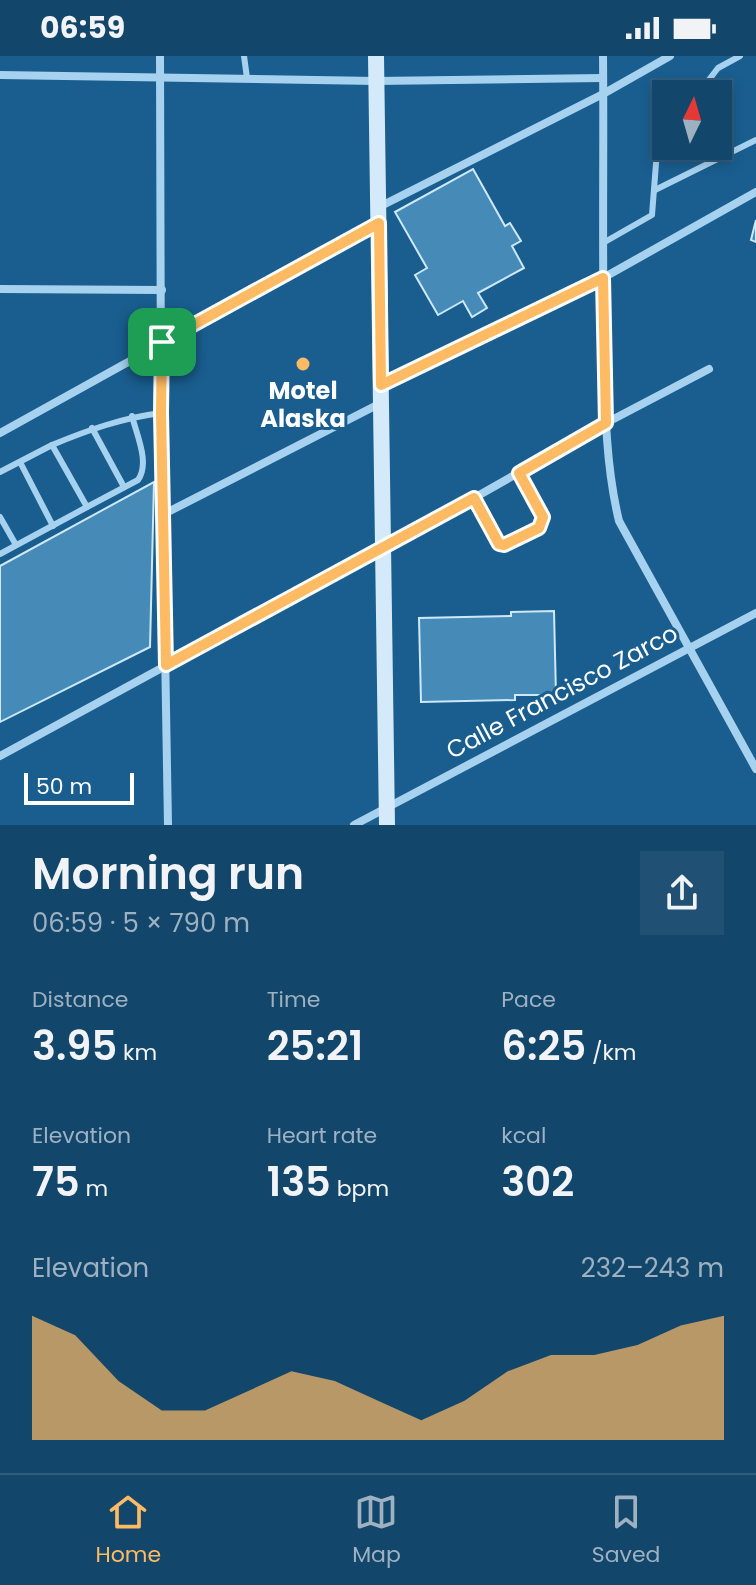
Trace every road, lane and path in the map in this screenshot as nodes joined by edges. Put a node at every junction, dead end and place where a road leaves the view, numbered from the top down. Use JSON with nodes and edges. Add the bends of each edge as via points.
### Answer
{"nodes":[{"id":1,"x":160,"y":56,"type":"edge"},
{"id":2,"x":244,"y":56,"type":"edge"},
{"id":3,"x":376,"y":56,"type":"edge"},
{"id":4,"x":603,"y":56,"type":"edge"},
{"id":5,"x":670,"y":56,"type":"edge"},
{"id":6,"x":740,"y":56,"type":"edge"},
{"id":7,"x":0,"y":75,"type":"edge"},
{"id":8,"x":161,"y":76,"type":"junction"},
{"id":9,"x":247,"y":78,"type":"junction"},
{"id":10,"x":603,"y":78,"type":"junction"},
{"id":11,"x":709,"y":80,"type":"edge"},
{"id":12,"x":376,"y":81,"type":"junction"},
{"id":13,"x":603,"y":94,"type":"junction"},
{"id":14,"x":756,"y":140,"type":"edge"},
{"id":15,"x":657,"y":160,"type":"edge"},
{"id":16,"x":655,"y":190,"type":"junction"},
{"id":17,"x":756,"y":192,"type":"edge"},
{"id":18,"x":378,"y":216,"type":"junction"},
{"id":19,"x":603,"y":243,"type":"junction"},
{"id":20,"x":603,"y":278,"type":"junction"},
{"id":21,"x":0,"y":289,"type":"edge"},
{"id":22,"x":162,"y":290,"type":"junction"},
{"id":23,"x":162,"y":342,"type":"junction"},
{"id":24,"x":709,"y":369,"type":"dead end"},
{"id":25,"x":381,"y":385,"type":"junction"},
{"id":26,"x":381,"y":403,"type":"junction"},
{"id":27,"x":161,"y":413,"type":"junction"},
{"id":28,"x":132,"y":416,"type":"junction"},
{"id":29,"x":606,"y":423,"type":"junction"},
{"id":30,"x":92,"y":428,"type":"junction"},
{"id":31,"x":0,"y":433,"type":"edge"},
{"id":32,"x":52,"y":445,"type":"junction"},
{"id":33,"x":20,"y":462,"type":"junction"},
{"id":34,"x":0,"y":472,"type":"edge"},
{"id":35,"x":519,"y":473,"type":"junction"},
{"id":36,"x":124,"y":487,"type":"junction"},
{"id":37,"x":474,"y":498,"type":"junction"},
{"id":38,"x":87,"y":507,"type":"junction"},
{"id":39,"x":164,"y":514,"type":"junction"},
{"id":40,"x":0,"y":517,"type":"edge"},
{"id":41,"x":53,"y":526,"type":"junction"},
{"id":42,"x":16,"y":545,"type":"junction"},
{"id":43,"x":383,"y":546,"type":"junction"},
{"id":44,"x":0,"y":554,"type":"edge"},
{"id":45,"x":756,"y":613,"type":"edge"},
{"id":46,"x":688,"y":648,"type":"junction"},
{"id":47,"x":166,"y":665,"type":"junction"},
{"id":48,"x":0,"y":756,"type":"edge"},
{"id":49,"x":756,"y":769,"type":"edge"},
{"id":50,"x":387,"y":816,"type":"edge"},
{"id":51,"x":168,"y":825,"type":"edge"},
{"id":52,"x":354,"y":825,"type":"edge"}],
"edges":[{"from":1,"to":8,"type":"street"},
{"from":2,"to":9,"type":"lane"},
{"from":3,"to":12,"type":"main road"},
{"from":4,"to":10,"type":"street"},
{"from":5,"to":13,"type":"street"},
{"from":6,"to":11,"type":"lane"},
{"from":7,"to":8,"type":"street"},
{"from":8,"to":9,"type":"street"},
{"from":8,"to":22,"type":"street"},
{"from":9,"to":12,"type":"street"},
{"from":10,"to":12,"type":"street"},
{"from":10,"to":13,"type":"street"},
{"from":12,"to":18,"type":"main road"},
{"from":13,"to":18,"type":"street"},
{"from":13,"to":19,"type":"street"},
{"from":14,"to":16,"type":"lane"},
{"from":15,"to":16,"type":"lane"},
{"from":16,"to":19,"type":"lane","via":[[649,218]]},
{"from":17,"to":20,"type":"street"},
{"from":18,"to":23,"type":"street"},
{"from":18,"to":25,"type":"main road"},
{"from":19,"to":20,"type":"street"},
{"from":20,"to":25,"type":"street"},
{"from":20,"to":29,"type":"street"},
{"from":21,"to":22,"type":"street"},
{"from":22,"to":23,"type":"street"},
{"from":23,"to":27,"type":"street"},
{"from":23,"to":31,"type":"street"},
{"from":24,"to":29,"type":"street"},
{"from":25,"to":26,"type":"main road"},
{"from":26,"to":39,"type":"street"},
{"from":26,"to":43,"type":"main road"},
{"from":27,"to":28,"type":"lane"},
{"from":27,"to":39,"type":"street"},
{"from":28,"to":30,"type":"lane"},
{"from":28,"to":36,"type":"lane","via":[[144,467],[138,480]]},
{"from":29,"to":35,"type":"street"},
{"from":29,"to":46,"type":"street","via":[[619,521]]},
{"from":30,"to":32,"type":"lane"},
{"from":30,"to":36,"type":"lane"},
{"from":32,"to":33,"type":"lane"},
{"from":32,"to":38,"type":"lane"},
{"from":33,"to":34,"type":"lane"},
{"from":33,"to":41,"type":"lane"},
{"from":35,"to":37,"type":"street"},
{"from":35,"to":37,"type":"lane","via":[[543,517],[539,528],[499,544]]},
{"from":36,"to":38,"type":"lane"},
{"from":37,"to":43,"type":"street"},
{"from":38,"to":41,"type":"lane"},
{"from":39,"to":47,"type":"street"},
{"from":40,"to":42,"type":"lane"},
{"from":41,"to":42,"type":"lane"},
{"from":42,"to":44,"type":"lane"},
{"from":43,"to":47,"type":"street"},
{"from":43,"to":50,"type":"main road"},
{"from":45,"to":46,"type":"street","name":"Calle Francisco Zarco"},
{"from":46,"to":49,"type":"street"},
{"from":46,"to":50,"type":"street","name":"Calle Francisco Zarco"},
{"from":47,"to":48,"type":"street"},
{"from":47,"to":51,"type":"street"},
{"from":50,"to":52,"type":"street","name":"Calle Francisco Zarco"}]}
